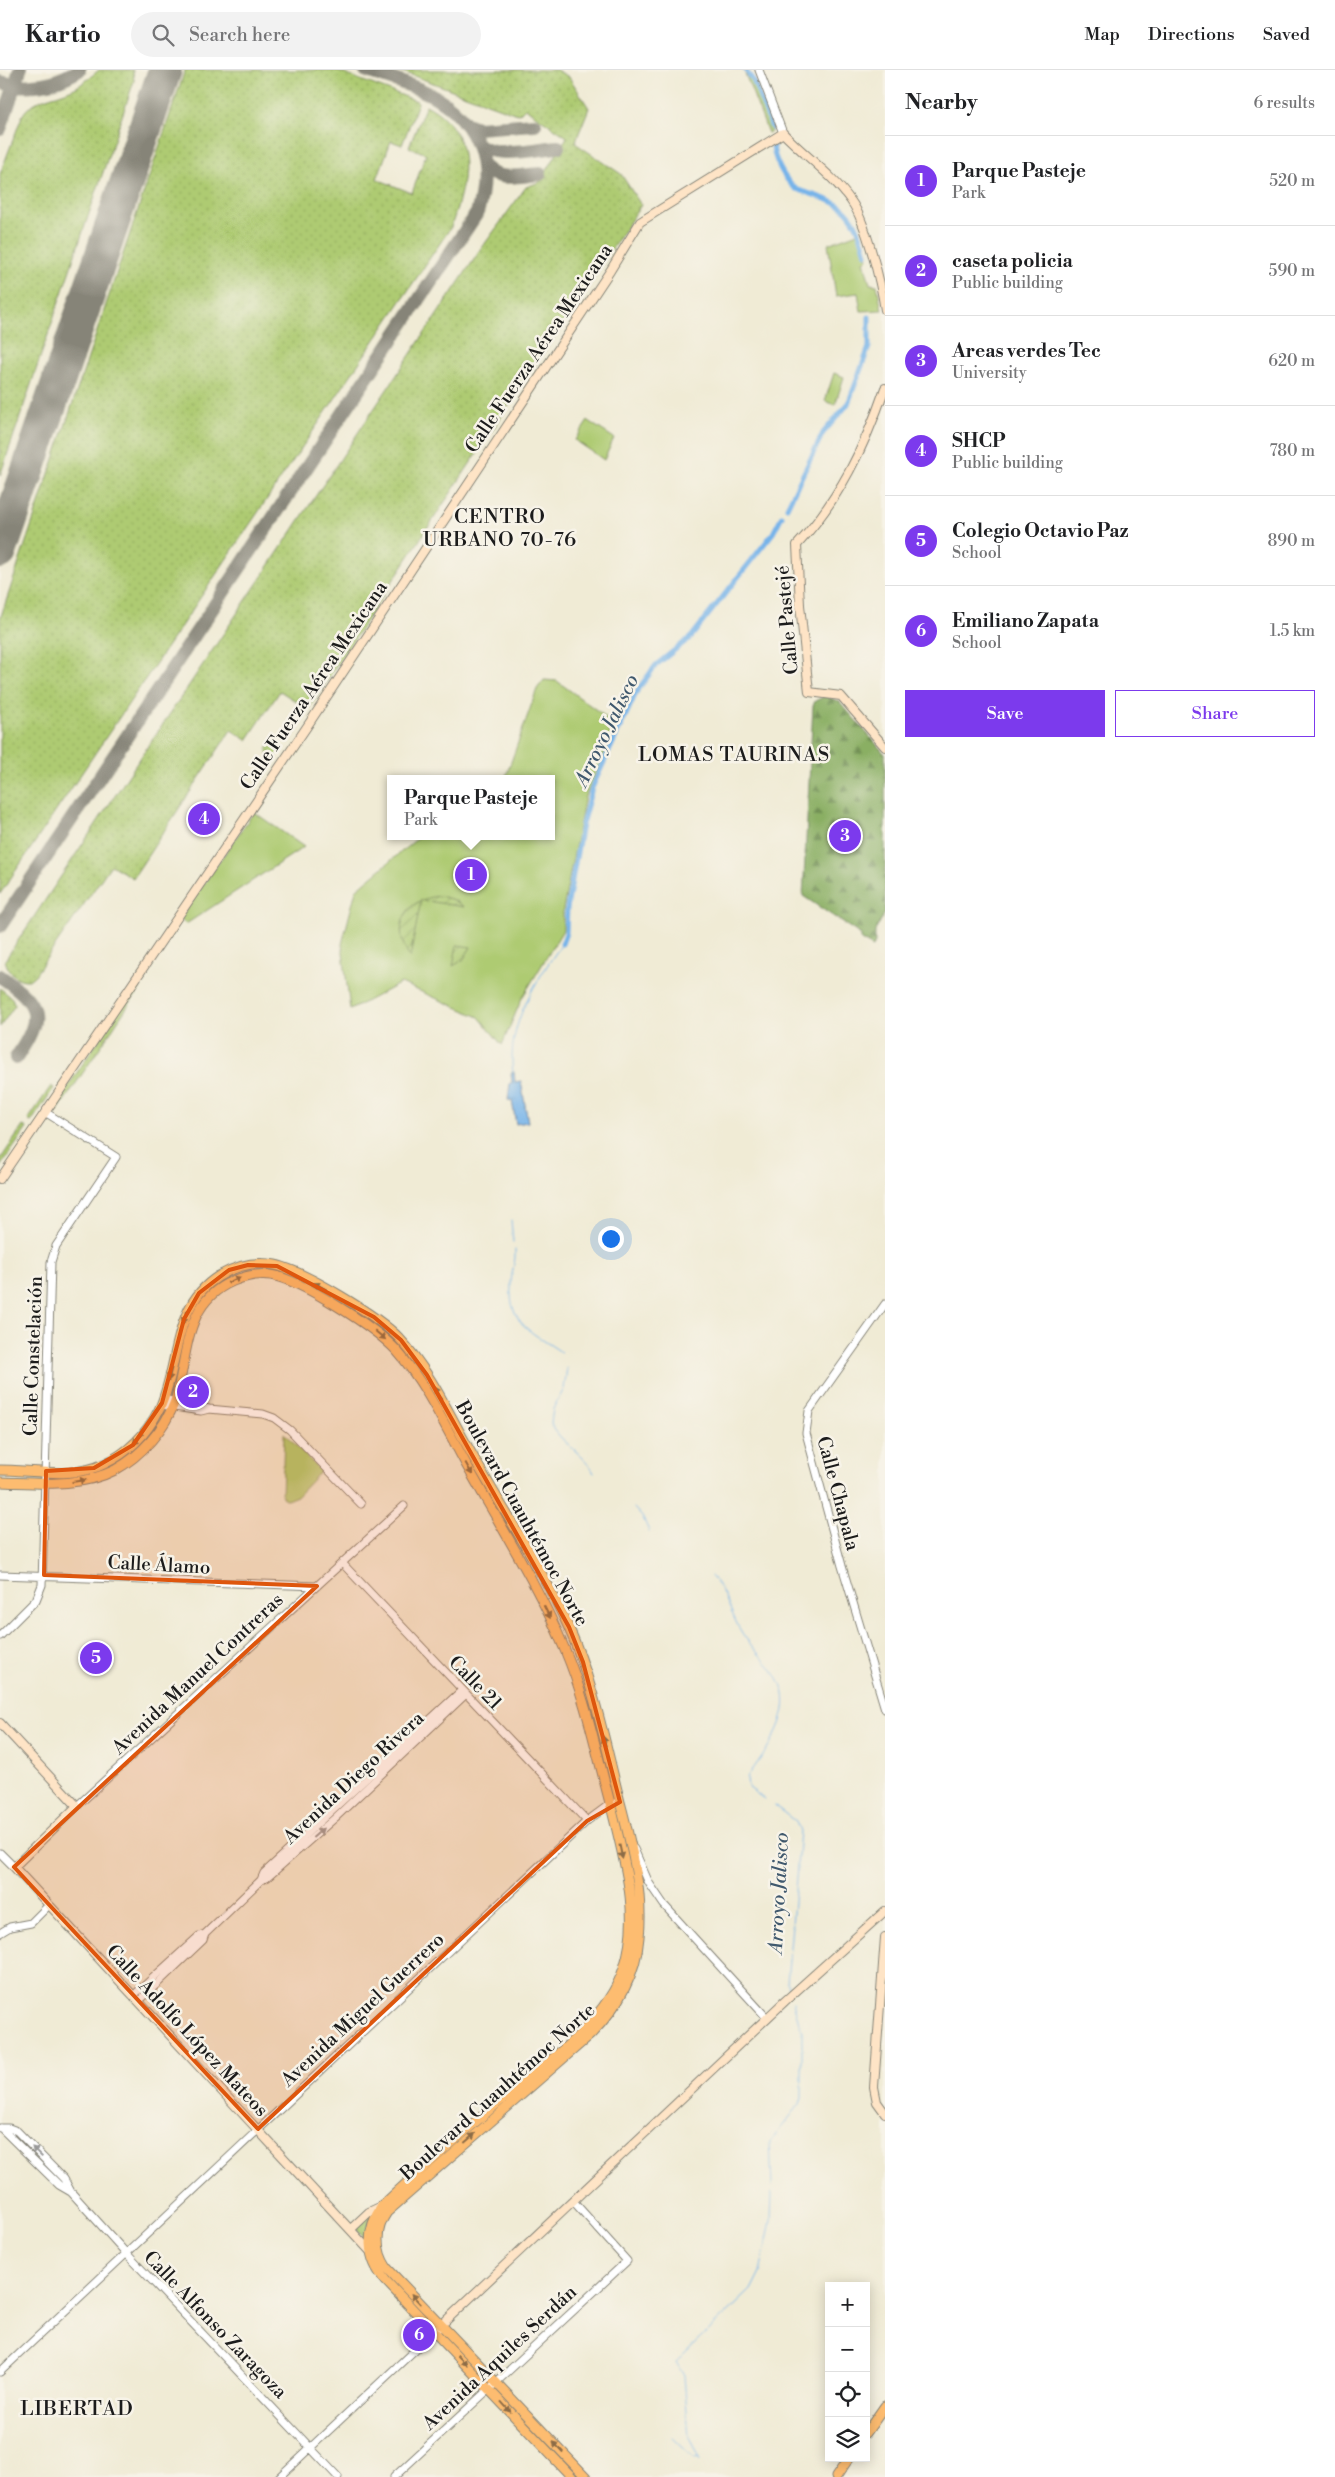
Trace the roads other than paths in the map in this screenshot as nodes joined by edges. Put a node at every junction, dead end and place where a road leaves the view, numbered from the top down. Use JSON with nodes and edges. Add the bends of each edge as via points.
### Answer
{"nodes":[{"id":1,"x":759,"y":70,"type":"edge"},
{"id":2,"x":782,"y":133,"type":"junction"},
{"id":3,"x":885,"y":310,"type":"edge"},
{"id":4,"x":885,"y":388,"type":"edge"},
{"id":5,"x":885,"y":748,"type":"edge"},
{"id":6,"x":46,"y":1112,"type":"junction"},
{"id":7,"x":0,"y":1179,"type":"edge"},
{"id":8,"x":885,"y":1304,"type":"edge"},
{"id":9,"x":162,"y":1402,"type":"junction"},
{"id":10,"x":173,"y":1404,"type":"junction"},
{"id":11,"x":209,"y":1408,"type":"junction"},
{"id":12,"x":0,"y":1464,"type":"edge"},
{"id":13,"x":4,"y":1470,"type":"edge"},
{"id":14,"x":46,"y":1471,"type":"junction"},
{"id":15,"x":0,"y":1482,"type":"edge"},
{"id":16,"x":46,"y":1483,"type":"junction"},
{"id":17,"x":361,"y":1504,"type":"dead end"},
{"id":18,"x":404,"y":1506,"type":"dead end"},
{"id":19,"x":342,"y":1564,"type":"junction"},
{"id":20,"x":0,"y":1575,"type":"edge"},
{"id":21,"x":44,"y":1575,"type":"junction"},
{"id":22,"x":317,"y":1586,"type":"junction"},
{"id":23,"x":0,"y":1636,"type":"edge"},
{"id":24,"x":463,"y":1693,"type":"junction"},
{"id":25,"x":885,"y":1709,"type":"edge"},
{"id":26,"x":0,"y":1723,"type":"edge"},
{"id":27,"x":620,"y":1802,"type":"junction"},
{"id":28,"x":610,"y":1804,"type":"junction"},
{"id":29,"x":78,"y":1806,"type":"junction"},
{"id":30,"x":587,"y":1821,"type":"junction"},
{"id":31,"x":629,"y":1838,"type":"junction"},
{"id":32,"x":0,"y":1853,"type":"edge"},
{"id":33,"x":14,"y":1867,"type":"junction"},
{"id":34,"x":49,"y":1905,"type":"junction"},
{"id":35,"x":885,"y":1911,"type":"edge"},
{"id":36,"x":0,"y":1933,"type":"edge"},
{"id":37,"x":885,"y":1937,"type":"edge"},
{"id":38,"x":136,"y":1998,"type":"junction"},
{"id":39,"x":768,"y":2018,"type":"junction"},
{"id":40,"x":885,"y":2113,"type":"edge"},
{"id":41,"x":0,"y":2128,"type":"edge"},
{"id":42,"x":258,"y":2128,"type":"junction"},
{"id":43,"x":574,"y":2202,"type":"junction"},
{"id":44,"x":382,"y":2206,"type":"junction"},
{"id":45,"x":351,"y":2229,"type":"junction"},
{"id":46,"x":370,"y":2251,"type":"junction"},
{"id":47,"x":126,"y":2253,"type":"junction"},
{"id":48,"x":437,"y":2329,"type":"junction"},
{"id":49,"x":0,"y":2372,"type":"edge"},
{"id":50,"x":492,"y":2385,"type":"junction"},
{"id":51,"x":885,"y":2406,"type":"edge"},
{"id":52,"x":870,"y":2427,"type":"edge"},
{"id":53,"x":311,"y":2447,"type":"junction"},
{"id":54,"x":846,"y":2462,"type":"edge"},
{"id":55,"x":279,"y":2477,"type":"edge"},
{"id":56,"x":338,"y":2477,"type":"edge"},
{"id":57,"x":394,"y":2477,"type":"edge"},
{"id":58,"x":572,"y":2477,"type":"edge"},
{"id":59,"x":586,"y":2477,"type":"edge"},
{"id":60,"x":836,"y":2477,"type":"edge"}],
"edges":[{"from":1,"to":2,"type":"street"},
{"from":2,"to":3,"type":"main road","via":[[842,189],[857,210],[881,284]]},
{"from":2,"to":6,"type":"main road","name":"Calle Fuerza Aérea Mexicana","via":[[646,217],[634,232],[311,720]]},
{"from":4,"to":5,"type":"main road","name":"Calle Pastejé","via":[[862,449],[844,482],[797,545],[809,692],[841,696]]},
{"from":6,"to":7,"type":"main road","name":"Calle Fuerza Aérea Mexicana"},
{"from":6,"to":14,"type":"street","name":"Calle Constelación","via":[[116,1157],[53,1254]]},
{"from":8,"to":25,"type":"street","name":"Calle Chapala","via":[[809,1411],[806,1433]]},
{"from":9,"to":10,"type":"street"},
{"from":9,"to":14,"type":"main road","name":"Boulevard Cuauhtémoc Norte","one_way":true,"via":[[140,1437],[105,1464],[85,1470]]},
{"from":27,"to":9,"type":"main road","name":"Boulevard Cuauhtémoc Norte","one_way":true,"via":[[583,1662],[568,1627],[440,1396],[414,1355],[395,1334],[374,1317],[292,1271],[267,1264],[238,1267],[208,1283],[191,1303]]},
{"from":10,"to":11,"type":"street"},
{"from":10,"to":11,"type":"street","via":[[201,1411]]},
{"from":16,"to":10,"type":"main road","name":"Boulevard Cuauhtémoc Norte","one_way":true,"via":[[87,1480],[129,1462],[156,1434]]},
{"from":10,"to":28,"type":"main road","name":"Boulevard Cuauhtémoc Norte","one_way":true,"via":[[193,1322],[200,1308],[216,1291],[242,1277],[266,1275],[288,1281],[359,1319],[392,1345],[418,1378],[549,1615],[581,1696]]},
{"from":11,"to":17,"type":"street","via":[[274,1418]]},
{"from":12,"to":13,"type":"main road"},
{"from":13,"to":14,"type":"main road","name":"Boulevard Cuauhtémoc Norte"},
{"from":14,"to":16,"type":"street","name":"Calle Constelación"},
{"from":15,"to":16,"type":"main road","name":"Boulevard Cuauhtémoc Norte"},
{"from":16,"to":21,"type":"street","name":"Calle Constelación"},
{"from":18,"to":19,"type":"street","name":"Avenida Manuel Contreras"},
{"from":19,"to":22,"type":"street","name":"Avenida Manuel Contreras"},
{"from":19,"to":24,"type":"street","name":"Calle 21"},
{"from":20,"to":21,"type":"street","name":"Calle Álamo"},
{"from":21,"to":22,"type":"street","name":"Calle Álamo"},
{"from":21,"to":23,"type":"street","name":"Calle Constelación","via":[[36,1600]]},
{"from":22,"to":29,"type":"street","name":"Avenida Manuel Contreras"},
{"from":24,"to":30,"type":"street","name":"Calle 21"},
{"from":24,"to":38,"type":"street","name":"Avenida Diego Rivera","via":[[270,1866],[261,1880],[205,1934],[203,1940]]},
{"from":26,"to":29,"type":"main road"},
{"from":27,"to":28,"type":"street","name":"Avenida Miguel Guerrero"},
{"from":27,"to":31,"type":"main road","name":"Boulevard Cuauhtémoc Norte"},
{"from":28,"to":30,"type":"street","name":"Avenida Miguel Guerrero"},
{"from":28,"to":44,"type":"main road","name":"Boulevard Cuauhtémoc Norte","one_way":true,"via":[[629,1890],[632,1920],[626,1962],[614,1992],[586,2028]]},
{"from":29,"to":33,"type":"main road","name":"Avenida Manuel Contreras"},
{"from":30,"to":42,"type":"street","name":"Avenida Miguel Guerrero"},
{"from":31,"to":39,"type":"street","via":[[648,1883],[664,1905]]},
{"from":48,"to":31,"type":"main road","name":"Boulevard Cuauhtémoc Norte","one_way":true,"via":[[382,2262],[378,2242],[382,2219],[590,2035],[617,2002],[631,1972],[640,1936],[638,1892]]},
{"from":32,"to":33,"type":"street","name":"Calle Adolfo López Mateos"},
{"from":33,"to":34,"type":"main road","name":"Calle Adolfo López Mateos"},
{"from":34,"to":36,"type":"street","via":[[30,1923],[10,1927]]},
{"from":34,"to":38,"type":"main road","name":"Calle Adolfo López Mateos"},
{"from":35,"to":39,"type":"main road"},
{"from":37,"to":40,"type":"main road","via":[[874,2087],[877,2102]]},
{"from":38,"to":42,"type":"main road","name":"Calle Adolfo López Mateos"},
{"from":39,"to":43,"type":"main road"},
{"from":41,"to":47,"type":"street","name":"Calle Alfonso Zaragoza","via":[[17,2131]]},
{"from":42,"to":45,"type":"main road","name":"Calle Adolfo López Mateos"},
{"from":42,"to":47,"type":"street","name":"Avenida Miguel Guerrero"},
{"from":43,"to":48,"type":"main road"},
{"from":43,"to":50,"type":"street","name":"Avenida Aquiles Serdán","via":[[627,2261]]},
{"from":44,"to":45,"type":"main road","via":[[369,2212]]},
{"from":44,"to":46,"type":"main road","name":"Boulevard Cuauhtémoc Norte","via":[[373,2223]]},
{"from":45,"to":46,"type":"main road","name":"Calle Adolfo López Mateos"},
{"from":46,"to":48,"type":"main road","name":"Boulevard Cuauhtémoc Norte","via":[[382,2277]]},
{"from":47,"to":49,"type":"street","name":"Avenida Miguel Guerrero"},
{"from":47,"to":53,"type":"street","name":"Calle Alfonso Zaragoza"},
{"from":48,"to":50,"type":"main road","name":"Boulevard Cuauhtémoc Norte"},
{"from":48,"to":53,"type":"street"},
{"from":50,"to":57,"type":"street","name":"Avenida Aquiles Serdán"},
{"from":50,"to":58,"type":"main road","name":"Boulevard Cuauhtémoc Norte","one_way":true},
{"from":59,"to":50,"type":"main road","name":"Boulevard Cuauhtémoc Norte","one_way":true},
{"from":51,"to":52,"type":"main road"},
{"from":53,"to":55,"type":"street"},
{"from":53,"to":56,"type":"street","name":"Calle Alfonso Zaragoza"},
{"from":54,"to":60,"type":"main road"}]}
